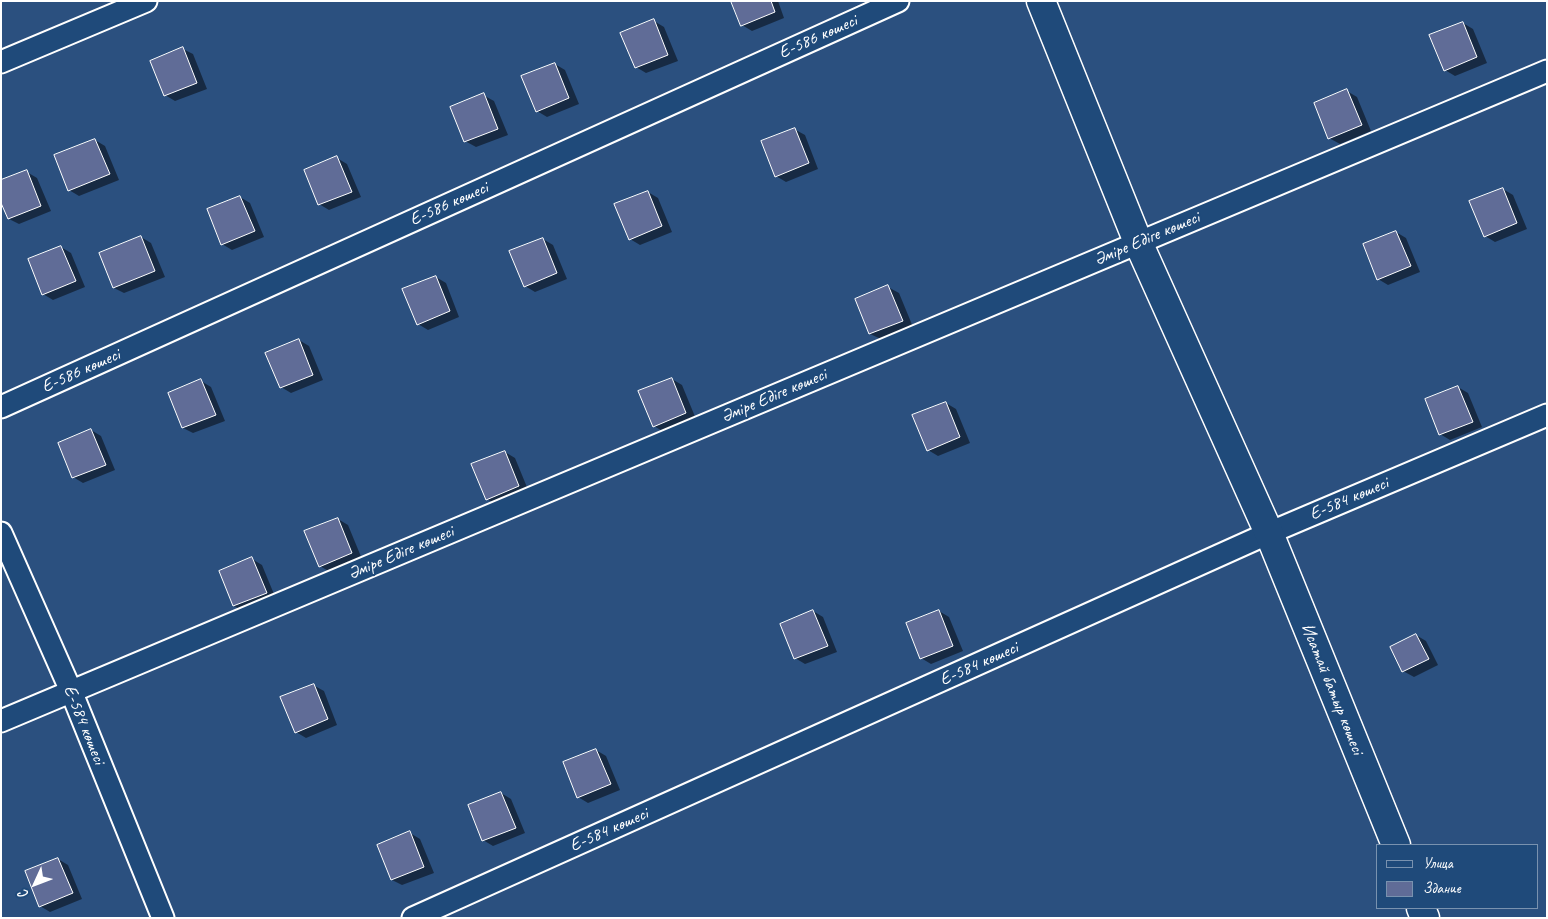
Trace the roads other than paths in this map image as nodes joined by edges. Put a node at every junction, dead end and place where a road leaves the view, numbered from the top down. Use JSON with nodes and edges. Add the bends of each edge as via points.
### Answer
{"nodes":[{"id":1,"x":146,"y":1,"type":"edge"},
{"id":2,"x":898,"y":1,"type":"edge"},
{"id":3,"x":1041,"y":1,"type":"edge"},
{"id":4,"x":1,"y":62,"type":"edge"},
{"id":5,"x":1547,"y":71,"type":"edge"},
{"id":6,"x":1138,"y":242,"type":"junction"},
{"id":7,"x":1,"y":407,"type":"edge"},
{"id":8,"x":1547,"y":415,"type":"edge"},
{"id":9,"x":1,"y":533,"type":"edge"},
{"id":10,"x":1269,"y":533,"type":"junction"},
{"id":11,"x":71,"y":692,"type":"junction"},
{"id":12,"x":1,"y":721,"type":"edge"},
{"id":13,"x":1396,"y":844,"type":"edge"},
{"id":14,"x":163,"y":918,"type":"edge"},
{"id":15,"x":413,"y":918,"type":"edge"}],
"edges":[{"from":1,"to":4,"type":"street"},
{"from":2,"to":7,"type":"street","name":"Е-586 көшесі"},
{"from":3,"to":6,"type":"street","name":"Исатай батыр көшесі"},
{"from":5,"to":6,"type":"street","name":"Әміре Едіге көшесі"},
{"from":6,"to":10,"type":"street","name":"Исатай батыр көшесі"},
{"from":6,"to":11,"type":"street","name":"Әміре Едіге көшесі"},
{"from":8,"to":10,"type":"street","name":"Е-584 көшесі"},
{"from":9,"to":11,"type":"street","name":"Е-584 көшесі"},
{"from":10,"to":13,"type":"street","name":"Исатай батыр көшесі"},
{"from":10,"to":15,"type":"street","name":"Е-584 көшесі"},
{"from":11,"to":12,"type":"street","name":"Әміре Едіге көшесі"},
{"from":11,"to":14,"type":"street","name":"Е-584 көшесі"}]}
